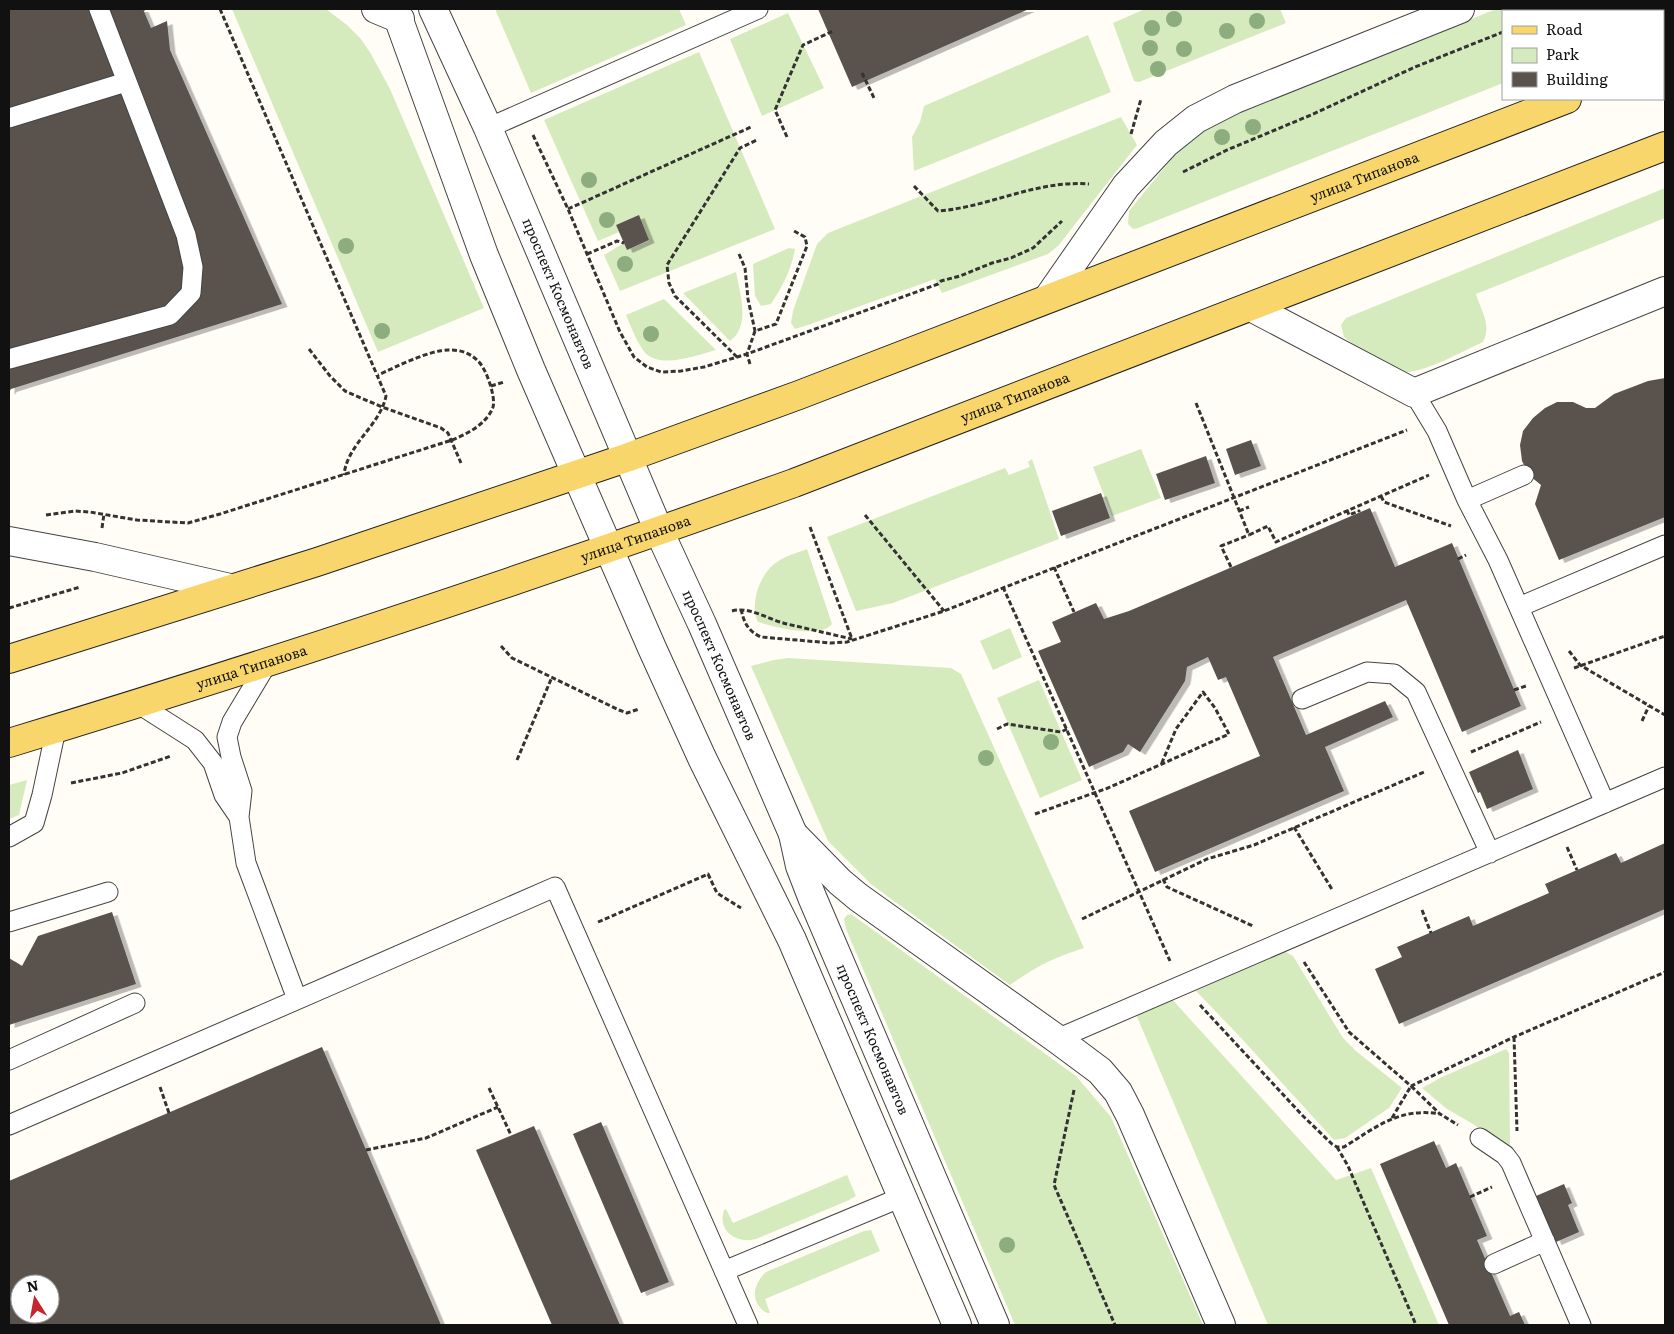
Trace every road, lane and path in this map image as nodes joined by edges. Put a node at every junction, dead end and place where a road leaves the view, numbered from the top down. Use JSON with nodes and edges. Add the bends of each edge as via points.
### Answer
{"nodes":[{"id":1,"x":99,"y":9,"type":"edge"},
{"id":2,"x":220,"y":9,"type":"edge"},
{"id":3,"x":433,"y":9,"type":"edge"},
{"id":4,"x":758,"y":9,"type":"edge"},
{"id":5,"x":1460,"y":9,"type":"edge"},
{"id":6,"x":390,"y":12,"type":"edge"},
{"id":7,"x":833,"y":31,"type":"dead end"},
{"id":8,"x":862,"y":73,"type":"dead end"},
{"id":9,"x":126,"y":82,"type":"junction"},
{"id":10,"x":1141,"y":99,"type":"dead end"},
{"id":11,"x":875,"y":100,"type":"dead end"},
{"id":12,"x":1564,"y":100,"type":"edge"},
{"id":13,"x":9,"y":118,"type":"edge"},
{"id":14,"x":751,"y":127,"type":"dead end"},
{"id":15,"x":488,"y":128,"type":"junction"},
{"id":16,"x":533,"y":134,"type":"dead end"},
{"id":17,"x":787,"y":137,"type":"dead end"},
{"id":18,"x":757,"y":140,"type":"dead end"},
{"id":19,"x":1126,"y":141,"type":"dead end"},
{"id":20,"x":1665,"y":146,"type":"edge"},
{"id":21,"x":914,"y":186,"type":"dead end"},
{"id":22,"x":922,"y":196,"type":"dead end"},
{"id":23,"x":568,"y":209,"type":"junction"},
{"id":24,"x":1066,"y":218,"type":"dead end"},
{"id":25,"x":794,"y":231,"type":"dead end"},
{"id":26,"x":624,"y":243,"type":"dead end"},
{"id":27,"x":587,"y":254,"type":"junction"},
{"id":28,"x":738,"y":254,"type":"dead end"},
{"id":29,"x":1665,"y":291,"type":"edge"},
{"id":30,"x":1048,"y":298,"type":"junction"},
{"id":31,"x":1251,"y":307,"type":"junction"},
{"id":32,"x":754,"y":331,"type":"junction"},
{"id":33,"x":309,"y":349,"type":"dead end"},
{"id":34,"x":746,"y":354,"type":"junction"},
{"id":35,"x":737,"y":357,"type":"junction"},
{"id":36,"x":9,"y":359,"type":"edge"},
{"id":37,"x":750,"y":364,"type":"dead end"},
{"id":38,"x":378,"y":375,"type":"junction"},
{"id":39,"x":1414,"y":393,"type":"junction"},
{"id":40,"x":1196,"y":403,"type":"dead end"},
{"id":41,"x":382,"y":407,"type":"junction"},
{"id":42,"x":1431,"y":420,"type":"junction"},
{"id":43,"x":452,"y":440,"type":"junction"},
{"id":44,"x":629,"y":457,"type":"junction"},
{"id":45,"x":461,"y":464,"type":"dead end"},
{"id":46,"x":1435,"y":473,"type":"dead end"},
{"id":47,"x":1524,"y":474,"type":"dead end"},
{"id":48,"x":344,"y":475,"type":"junction"},
{"id":49,"x":577,"y":475,"type":"junction"},
{"id":50,"x":1381,"y":496,"type":"junction"},
{"id":51,"x":1233,"y":498,"type":"junction"},
{"id":52,"x":1467,"y":500,"type":"junction"},
{"id":53,"x":1249,"y":507,"type":"dead end"},
{"id":54,"x":1347,"y":510,"type":"junction"},
{"id":55,"x":1239,"y":511,"type":"junction"},
{"id":56,"x":1359,"y":512,"type":"dead end"},
{"id":57,"x":865,"y":515,"type":"dead end"},
{"id":58,"x":39,"y":516,"type":"dead end"},
{"id":59,"x":810,"y":527,"type":"dead end"},
{"id":60,"x":1455,"y":528,"type":"dead end"},
{"id":61,"x":659,"y":531,"type":"junction"},
{"id":62,"x":1249,"y":535,"type":"junction"},
{"id":63,"x":9,"y":542,"type":"edge"},
{"id":64,"x":1665,"y":545,"type":"edge"},
{"id":65,"x":609,"y":548,"type":"junction"},
{"id":66,"x":1464,"y":549,"type":"dead end"},
{"id":67,"x":1458,"y":559,"type":"dead end"},
{"id":68,"x":1054,"y":567,"type":"junction"},
{"id":69,"x":1231,"y":567,"type":"dead end"},
{"id":70,"x":84,"y":586,"type":"dead end"},
{"id":71,"x":1004,"y":587,"type":"junction"},
{"id":72,"x":230,"y":588,"type":"junction"},
{"id":73,"x":1518,"y":607,"type":"junction"},
{"id":74,"x":9,"y":608,"type":"edge"},
{"id":75,"x":741,"y":608,"type":"junction"},
{"id":76,"x":732,"y":611,"type":"dead end"},
{"id":77,"x":944,"y":611,"type":"junction"},
{"id":78,"x":1074,"y":612,"type":"dead end"},
{"id":79,"x":1665,"y":636,"type":"edge"},
{"id":80,"x":852,"y":640,"type":"junction"},
{"id":81,"x":501,"y":646,"type":"dead end"},
{"id":82,"x":9,"y":659,"type":"edge"},
{"id":83,"x":268,"y":662,"type":"junction"},
{"id":84,"x":1580,"y":666,"type":"junction"},
{"id":85,"x":1549,"y":676,"type":"junction"},
{"id":86,"x":552,"y":677,"type":"junction"},
{"id":87,"x":1302,"y":699,"type":"dead end"},
{"id":88,"x":137,"y":703,"type":"junction"},
{"id":89,"x":1649,"y":706,"type":"junction"},
{"id":90,"x":640,"y":709,"type":"dead end"},
{"id":91,"x":1565,"y":712,"type":"junction"},
{"id":92,"x":1665,"y":716,"type":"edge"},
{"id":93,"x":1642,"y":722,"type":"dead end"},
{"id":94,"x":56,"y":728,"type":"junction"},
{"id":95,"x":997,"y":729,"type":"dead end"},
{"id":96,"x":1067,"y":729,"type":"junction"},
{"id":97,"x":9,"y":743,"type":"edge"},
{"id":98,"x":202,"y":746,"type":"junction"},
{"id":99,"x":517,"y":760,"type":"dead end"},
{"id":100,"x":1448,"y":761,"type":"junction"},
{"id":101,"x":1161,"y":765,"type":"junction"},
{"id":102,"x":1665,"y":777,"type":"edge"},
{"id":103,"x":1095,"y":794,"type":"junction"},
{"id":104,"x":42,"y":795,"type":"junction"},
{"id":105,"x":1605,"y":803,"type":"junction"},
{"id":106,"x":1036,"y":814,"type":"dead end"},
{"id":107,"x":238,"y":817,"type":"junction"},
{"id":108,"x":1294,"y":827,"type":"junction"},
{"id":109,"x":793,"y":834,"type":"junction"},
{"id":110,"x":9,"y":837,"type":"edge"},
{"id":111,"x":1490,"y":853,"type":"junction"},
{"id":112,"x":1163,"y":879,"type":"junction"},
{"id":113,"x":1138,"y":891,"type":"junction"},
{"id":114,"x":108,"y":892,"type":"dead end"},
{"id":115,"x":745,"y":911,"type":"dead end"},
{"id":116,"x":1347,"y":914,"type":"junction"},
{"id":117,"x":1082,"y":919,"type":"dead end"},
{"id":118,"x":9,"y":922,"type":"edge"},
{"id":119,"x":575,"y":932,"type":"junction"},
{"id":120,"x":1285,"y":941,"type":"junction"},
{"id":121,"x":1665,"y":972,"type":"edge"},
{"id":122,"x":1182,"y":985,"type":"junction"},
{"id":123,"x":297,"y":999,"type":"junction"},
{"id":124,"x":135,"y":1003,"type":"dead end"},
{"id":125,"x":1514,"y":1037,"type":"junction"},
{"id":126,"x":1068,"y":1047,"type":"junction"},
{"id":127,"x":9,"y":1060,"type":"edge"},
{"id":128,"x":1411,"y":1086,"type":"junction"},
{"id":129,"x":489,"y":1088,"type":"dead end"},
{"id":130,"x":498,"y":1107,"type":"junction"},
{"id":131,"x":1440,"y":1114,"type":"junction"},
{"id":132,"x":1392,"y":1118,"type":"junction"},
{"id":133,"x":9,"y":1125,"type":"edge"},
{"id":134,"x":511,"y":1135,"type":"dead end"},
{"id":135,"x":1480,"y":1138,"type":"joint"},
{"id":136,"x":1337,"y":1147,"type":"junction"},
{"id":137,"x":366,"y":1150,"type":"dead end"},
{"id":138,"x":1512,"y":1163,"type":"junction"},
{"id":139,"x":902,"y":1197,"type":"junction"},
{"id":140,"x":1545,"y":1241,"type":"junction"},
{"id":141,"x":1494,"y":1264,"type":"dead end"},
{"id":142,"x":724,"y":1271,"type":"junction"},
{"id":143,"x":748,"y":1325,"type":"edge"},
{"id":144,"x":957,"y":1325,"type":"edge"},
{"id":145,"x":996,"y":1325,"type":"edge"},
{"id":146,"x":1115,"y":1325,"type":"edge"},
{"id":147,"x":1221,"y":1325,"type":"edge"},
{"id":148,"x":1416,"y":1325,"type":"edge"},
{"id":149,"x":1581,"y":1325,"type":"edge"}],
"edges":[{"from":1,"to":9,"type":"lane"},
{"from":2,"to":38,"type":"path"},
{"from":3,"to":15,"type":"street","name":"проспект Космонавтов"},
{"from":4,"to":15,"type":"lane"},
{"from":5,"to":30,"type":"street","via":[[1235,100],[1196,119],[1166,143],[1126,186]]},
{"from":6,"to":49,"type":"street","via":[[484,255]]},
{"from":7,"to":17,"type":"path","via":[[803,45],[774,110]]},
{"from":8,"to":11,"type":"path"},
{"from":9,"to":13,"type":"lane"},
{"from":9,"to":36,"type":"lane","via":[[186,235],[193,267],[191,293],[170,315]]},
{"from":10,"to":19,"type":"path"},
{"from":12,"to":30,"type":"main road","name":"улица Типанова"},
{"from":14,"to":23,"type":"path"},
{"from":15,"to":44,"type":"street","name":"проспект Космонавтов"},
{"from":16,"to":23,"type":"path"},
{"from":18,"to":35,"type":"path","via":[[740,148],[667,265],[669,283],[675,296]]},
{"from":20,"to":31,"type":"main road","name":"улица Типанова"},
{"from":21,"to":22,"type":"path"},
{"from":23,"to":27,"type":"path"},
{"from":24,"to":34,"type":"path","via":[[1033,248],[1011,258],[941,280],[938,284]]},
{"from":25,"to":32,"type":"path","via":[[804,237],[807,246],[776,324]]},
{"from":26,"to":27,"type":"path","via":[[617,241]]},
{"from":27,"to":35,"type":"path","via":[[620,332],[634,357],[647,367],[661,372],[681,372]]},
{"from":28,"to":32,"type":"path","via":[[744,268]]},
{"from":29,"to":39,"type":"street"},
{"from":30,"to":44,"type":"main road","name":"улица Типанова"},
{"from":31,"to":39,"type":"street"},
{"from":31,"to":61,"type":"main road","name":"улица Типанова","via":[[794,483]]},
{"from":32,"to":34,"type":"path"},
{"from":33,"to":41,"type":"path","via":[[345,391]]},
{"from":34,"to":35,"type":"path"},
{"from":34,"to":37,"type":"path"},
{"from":38,"to":41,"type":"path","via":[[386,396]]},
{"from":38,"to":43,"type":"path","via":[[426,354],[448,349],[465,352],[479,361],[494,397],[492,408],[481,424]]},
{"from":39,"to":42,"type":"lane"},
{"from":40,"to":51,"type":"path"},
{"from":41,"to":43,"type":"path","via":[[441,428]]},
{"from":41,"to":48,"type":"path","via":[[352,451]]},
{"from":42,"to":51,"type":"path"},
{"from":42,"to":52,"type":"lane"},
{"from":43,"to":45,"type":"path"},
{"from":43,"to":48,"type":"path"},
{"from":44,"to":49,"type":"main road","name":"улица Типанова"},
{"from":44,"to":61,"type":"street","name":"проспект Космонавтов"},
{"from":46,"to":50,"type":"path"},
{"from":47,"to":52,"type":"lane"},
{"from":48,"to":58,"type":"path","via":[[188,522],[137,520],[75,511]]},
{"from":49,"to":65,"type":"street"},
{"from":49,"to":72,"type":"main road","name":"улица Типанова"},
{"from":50,"to":54,"type":"path"},
{"from":50,"to":60,"type":"path","via":[[1384,502]]},
{"from":51,"to":55,"type":"path"},
{"from":51,"to":68,"type":"path"},
{"from":52,"to":73,"type":"lane"},
{"from":53,"to":55,"type":"path"},
{"from":54,"to":56,"type":"path","via":[[1348,515]]},
{"from":54,"to":62,"type":"path","via":[[1276,542],[1268,526]]},
{"from":55,"to":62,"type":"path"},
{"from":57,"to":77,"type":"path"},
{"from":59,"to":80,"type":"path"},
{"from":61,"to":65,"type":"main road","name":"улица Типанова"},
{"from":61,"to":109,"type":"street","name":"проспект Космонавтов"},
{"from":62,"to":69,"type":"path","via":[[1221,546]]},
{"from":63,"to":72,"type":"street","via":[[95,557]]},
{"from":64,"to":73,"type":"lane"},
{"from":65,"to":83,"type":"main road","name":"улица Типанова"},
{"from":65,"to":139,"type":"street","via":[[702,758],[792,940]]},
{"from":66,"to":67,"type":"path","via":[[1466,556]]},
{"from":68,"to":71,"type":"path"},
{"from":68,"to":78,"type":"path"},
{"from":70,"to":74,"type":"path"},
{"from":71,"to":77,"type":"path"},
{"from":71,"to":96,"type":"path"},
{"from":72,"to":82,"type":"main road","name":"улица Типанова"},
{"from":73,"to":85,"type":"lane"},
{"from":75,"to":76,"type":"path"},
{"from":75,"to":80,"type":"path","via":[[786,624]]},
{"from":75,"to":80,"type":"path","via":[[751,632],[762,637],[831,643]]},
{"from":77,"to":80,"type":"path"},
{"from":79,"to":84,"type":"path"},
{"from":81,"to":86,"type":"path","via":[[512,658]]},
{"from":83,"to":88,"type":"main road","name":"улица Типанова"},
{"from":83,"to":107,"type":"lane","via":[[232,722],[227,737],[242,791]]},
{"from":84,"to":85,"type":"path"},
{"from":84,"to":89,"type":"path"},
{"from":85,"to":91,"type":"lane"},
{"from":86,"to":90,"type":"path","via":[[627,713]]},
{"from":86,"to":99,"type":"path"},
{"from":87,"to":100,"type":"lane","via":[[1366,672],[1394,674],[1416,692]]},
{"from":88,"to":94,"type":"main road","name":"улица Типанова"},
{"from":88,"to":98,"type":"lane"},
{"from":89,"to":92,"type":"path"},
{"from":89,"to":93,"type":"path"},
{"from":91,"to":100,"type":"path"},
{"from":91,"to":105,"type":"lane"},
{"from":94,"to":97,"type":"main road","name":"улица Типанова"},
{"from":94,"to":104,"type":"lane"},
{"from":95,"to":96,"type":"path","via":[[1007,724],[1061,732]]},
{"from":96,"to":103,"type":"path"},
{"from":98,"to":104,"type":"path","via":[[122,773],[61,784]]},
{"from":98,"to":107,"type":"lane","via":[[213,763],[224,795]]},
{"from":100,"to":108,"type":"path"},
{"from":100,"to":111,"type":"lane"},
{"from":101,"to":101,"type":"path","via":[[1176,729],[1203,692],[1229,734]]},
{"from":101,"to":103,"type":"path"},
{"from":102,"to":105,"type":"lane"},
{"from":103,"to":106,"type":"path"},
{"from":103,"to":113,"type":"path"},
{"from":104,"to":110,"type":"lane","via":[[34,824]]},
{"from":105,"to":111,"type":"lane"},
{"from":107,"to":123,"type":"lane","via":[[246,863]]},
{"from":108,"to":112,"type":"path","via":[[1254,844],[1207,858]]},
{"from":108,"to":116,"type":"path"},
{"from":109,"to":126,"type":"street","via":[[858,897]]},
{"from":109,"to":145,"type":"street","name":"проспект Космонавтов","via":[[800,866],[812,897]]},
{"from":111,"to":116,"type":"lane"},
{"from":112,"to":113,"type":"path"},
{"from":112,"to":120,"type":"path","via":[[1167,887]]},
{"from":113,"to":117,"type":"path"},
{"from":113,"to":122,"type":"path"},
{"from":114,"to":118,"type":"lane"},
{"from":115,"to":119,"type":"path","via":[[717,893],[708,874]]},
{"from":116,"to":120,"type":"lane"},
{"from":119,"to":123,"type":"lane","via":[[555,887]]},
{"from":119,"to":142,"type":"lane"},
{"from":120,"to":122,"type":"lane"},
{"from":120,"to":128,"type":"path","via":[[1295,948],[1349,1032]]},
{"from":121,"to":125,"type":"path"},
{"from":122,"to":126,"type":"lane"},
{"from":122,"to":136,"type":"path","via":[[1303,1116]]},
{"from":123,"to":133,"type":"lane"},
{"from":124,"to":127,"type":"lane"},
{"from":125,"to":128,"type":"path"},
{"from":125,"to":138,"type":"path","via":[[1517,1146]]},
{"from":126,"to":146,"type":"path","via":[[1076,1076],[1054,1185]]},
{"from":126,"to":147,"type":"street","via":[[1100,1071],[1118,1092]]},
{"from":128,"to":131,"type":"path"},
{"from":128,"to":132,"type":"path"},
{"from":129,"to":130,"type":"path"},
{"from":130,"to":134,"type":"path"},
{"from":130,"to":137,"type":"path","via":[[426,1138]]},
{"from":131,"to":132,"type":"path","via":[[1421,1112]]},
{"from":131,"to":135,"type":"path"},
{"from":132,"to":136,"type":"path","via":[[1344,1147]]},
{"from":135,"to":138,"type":"lane","via":[[1505,1154]]},
{"from":136,"to":148,"type":"path"},
{"from":138,"to":140,"type":"lane"},
{"from":139,"to":142,"type":"lane"},
{"from":139,"to":144,"type":"street"},
{"from":140,"to":141,"type":"lane"},
{"from":140,"to":149,"type":"lane"},
{"from":142,"to":143,"type":"lane"}]}
